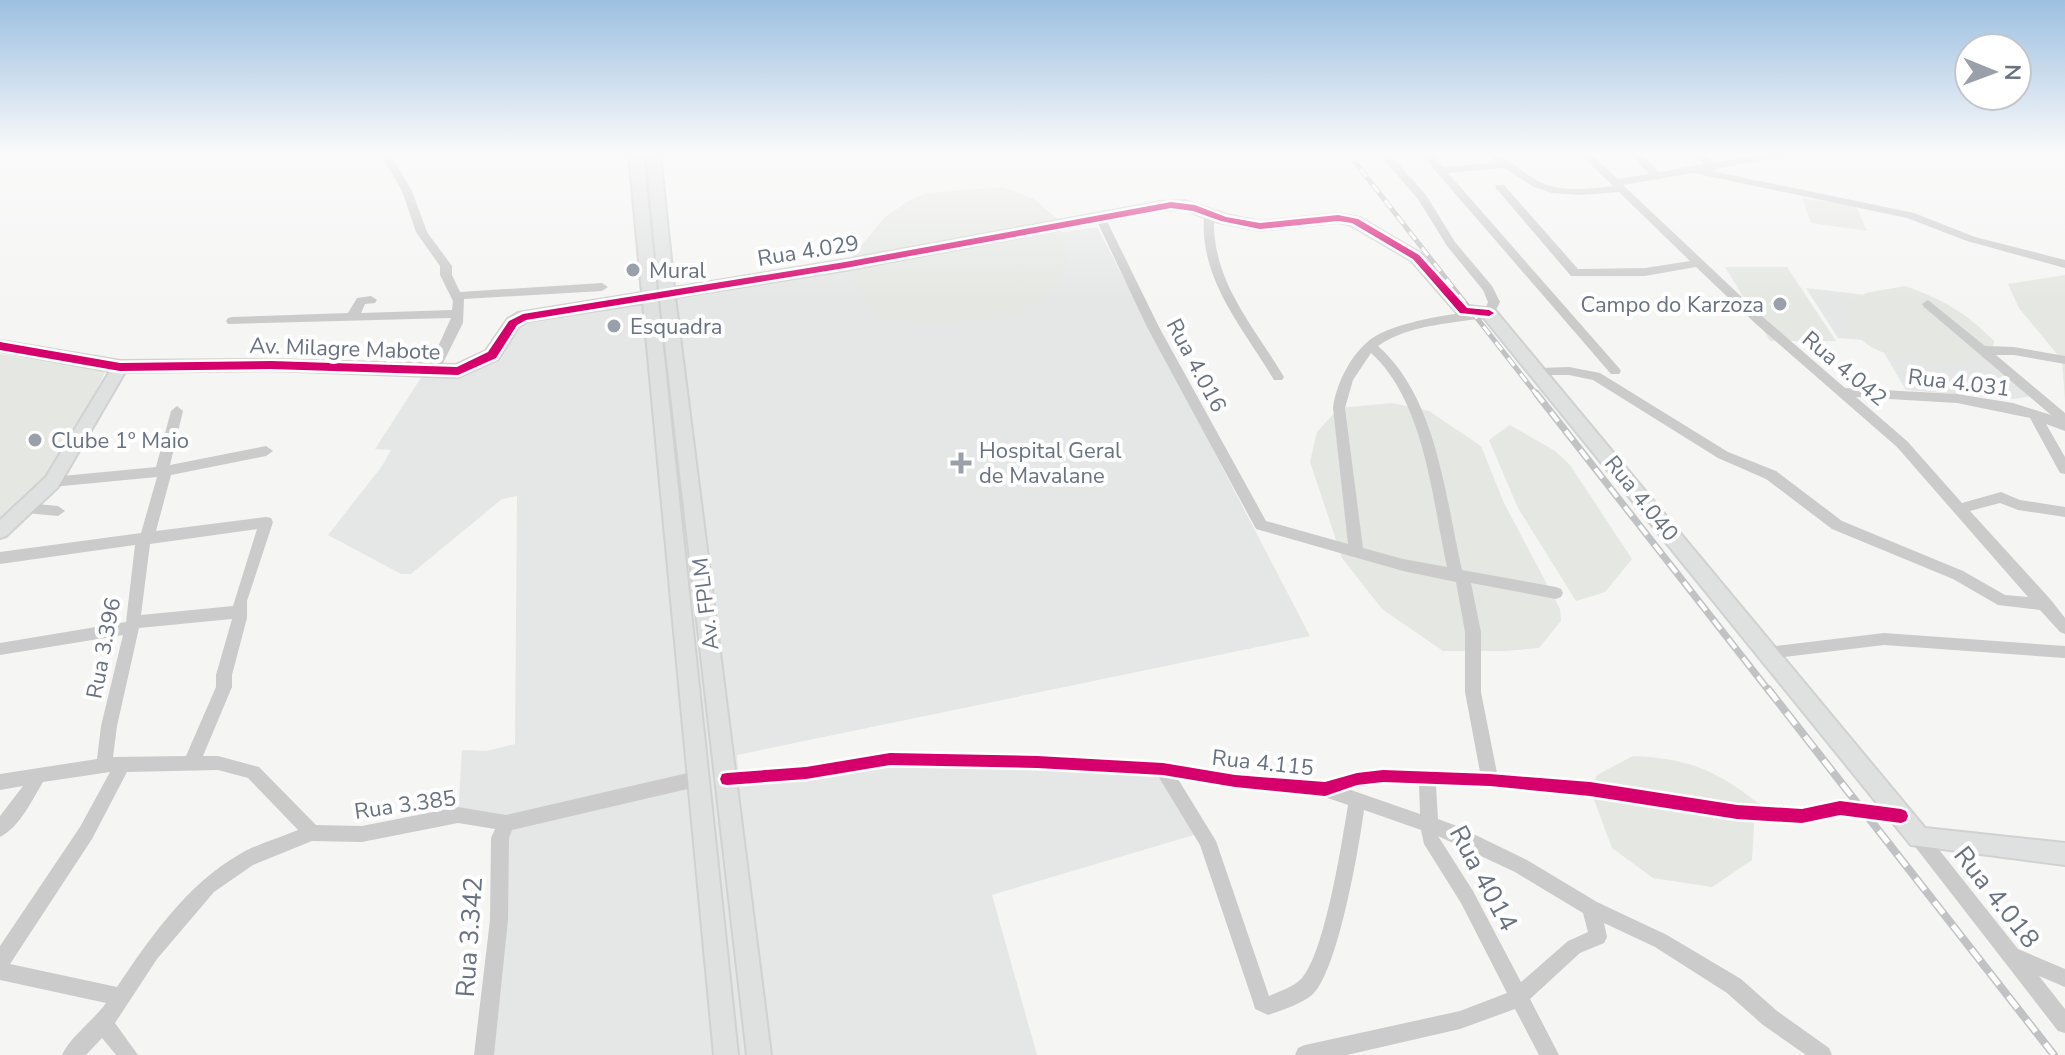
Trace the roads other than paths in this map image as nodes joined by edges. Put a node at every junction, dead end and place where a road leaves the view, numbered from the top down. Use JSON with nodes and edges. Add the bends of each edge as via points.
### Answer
{"nodes":[{"id":1,"x":411,"y":202,"type":"edge"},
{"id":2,"x":643,"y":202,"type":"edge"},
{"id":3,"x":654,"y":202,"type":"edge"},
{"id":4,"x":1425,"y":202,"type":"edge"},
{"id":5,"x":1466,"y":202,"type":"edge"},
{"id":6,"x":1513,"y":202,"type":"edge"},
{"id":7,"x":1635,"y":202,"type":"edge"},
{"id":8,"x":1848,"y":202,"type":"edge"},
{"id":9,"x":1209,"y":214,"type":"junction"},
{"id":10,"x":1100,"y":217,"type":"junction"},
{"id":11,"x":1697,"y":263,"type":"junction"},
{"id":12,"x":2065,"y":264,"type":"edge"},
{"id":13,"x":602,"y":287,"type":"dead end"},
{"id":14,"x":655,"y":292,"type":"junction"},
{"id":15,"x":457,"y":296,"type":"junction"},
{"id":16,"x":371,"y":300,"type":"dead end"},
{"id":17,"x":1928,"y":304,"type":"dead end"},
{"id":18,"x":1489,"y":313,"type":"junction"},
{"id":19,"x":458,"y":314,"type":"junction"},
{"id":20,"x":352,"y":318,"type":"junction"},
{"id":21,"x":232,"y":321,"type":"dead end"},
{"id":22,"x":0,"y":346,"type":"edge"},
{"id":23,"x":1372,"y":347,"type":"junction"},
{"id":24,"x":1984,"y":350,"type":"junction"},
{"id":25,"x":2065,"y":360,"type":"edge"},
{"id":26,"x":120,"y":367,"type":"junction"},
{"id":27,"x":433,"y":371,"type":"junction"},
{"id":28,"x":1615,"y":371,"type":"dead end"},
{"id":29,"x":1539,"y":372,"type":"junction"},
{"id":30,"x":1278,"y":377,"type":"dead end"},
{"id":31,"x":1845,"y":392,"type":"junction"},
{"id":32,"x":177,"y":411,"type":"dead end"},
{"id":33,"x":2034,"y":413,"type":"junction"},
{"id":34,"x":2065,"y":423,"type":"edge"},
{"id":35,"x":266,"y":451,"type":"dead end"},
{"id":36,"x":2065,"y":469,"type":"edge"},
{"id":37,"x":164,"y":471,"type":"junction"},
{"id":38,"x":52,"y":482,"type":"junction"},
{"id":39,"x":26,"y":508,"type":"junction"},
{"id":40,"x":1960,"y":509,"type":"junction"},
{"id":41,"x":58,"y":511,"type":"dead end"},
{"id":42,"x":2065,"y":512,"type":"edge"},
{"id":43,"x":2,"y":527,"type":"edge"},
{"id":44,"x":145,"y":540,"type":"junction"},
{"id":45,"x":1356,"y":551,"type":"junction"},
{"id":46,"x":0,"y":558,"type":"edge"},
{"id":47,"x":1459,"y":576,"type":"junction"},
{"id":48,"x":1556,"y":593,"type":"dead end"},
{"id":49,"x":2046,"y":604,"type":"junction"},
{"id":50,"x":238,"y":612,"type":"junction"},
{"id":51,"x":132,"y":624,"type":"junction"},
{"id":52,"x":2065,"y":628,"type":"edge"},
{"id":53,"x":0,"y":649,"type":"edge"},
{"id":54,"x":2065,"y":652,"type":"edge"},
{"id":55,"x":1767,"y":653,"type":"junction"},
{"id":56,"x":192,"y":762,"type":"junction"},
{"id":57,"x":123,"y":764,"type":"junction"},
{"id":58,"x":104,"y":765,"type":"junction"},
{"id":59,"x":1163,"y":769,"type":"junction"},
{"id":60,"x":38,"y":776,"type":"junction"},
{"id":61,"x":1427,"y":777,"type":"junction"},
{"id":62,"x":696,"y":779,"type":"junction"},
{"id":63,"x":727,"y":779,"type":"junction"},
{"id":64,"x":1490,"y":780,"type":"junction"},
{"id":65,"x":0,"y":782,"type":"edge"},
{"id":66,"x":1325,"y":789,"type":"junction"},
{"id":67,"x":1357,"y":801,"type":"junction"},
{"id":68,"x":1901,"y":816,"type":"junction"},
{"id":69,"x":506,"y":823,"type":"junction"},
{"id":70,"x":1428,"y":823,"type":"junction"},
{"id":71,"x":0,"y":829,"type":"edge"},
{"id":72,"x":312,"y":833,"type":"junction"},
{"id":73,"x":1919,"y":838,"type":"junction"},
{"id":74,"x":2065,"y":854,"type":"edge"},
{"id":75,"x":736,"y":861,"type":"junction"},
{"id":76,"x":707,"y":869,"type":"junction"},
{"id":77,"x":1591,"y":908,"type":"junction"},
{"id":78,"x":2007,"y":953,"type":"junction"},
{"id":79,"x":1,"y":961,"type":"edge"},
{"id":80,"x":2065,"y":978,"type":"edge"},
{"id":81,"x":121,"y":997,"type":"junction"},
{"id":82,"x":1518,"y":998,"type":"junction"},
{"id":83,"x":103,"y":1024,"type":"junction"},
{"id":84,"x":2065,"y":1024,"type":"edge"},
{"id":85,"x":72,"y":1055,"type":"edge"},
{"id":86,"x":128,"y":1055,"type":"edge"},
{"id":87,"x":484,"y":1055,"type":"edge"},
{"id":88,"x":726,"y":1055,"type":"edge"},
{"id":89,"x":759,"y":1055,"type":"edge"},
{"id":90,"x":1305,"y":1055,"type":"edge"},
{"id":91,"x":1549,"y":1055,"type":"edge"},
{"id":92,"x":1822,"y":1055,"type":"edge"}],
"edges":[{"from":1,"to":15,"type":"street"},
{"from":2,"to":14,"type":"street"},
{"from":3,"to":14,"type":"street","name":"Av. FPLM"},
{"from":4,"to":18,"type":"street","name":"Rua 4.040","via":[[1488,289],[1494,302]]},
{"from":5,"to":28,"type":"street"},
{"from":6,"to":11,"type":"street","via":[[1575,273],[1645,272]]},
{"from":7,"to":11,"type":"street","name":"Rua 4.042"},
{"from":8,"to":12,"type":"street","via":[[1910,215],[1971,239]]},
{"from":9,"to":10,"type":"street","name":"Rua 4.029","via":[[1171,205]]},
{"from":9,"to":18,"type":"street","name":"Rua 4.029","via":[[1260,226],[1355,221],[1416,257],[1464,311]]},
{"from":9,"to":30,"type":"street","via":[[1206,230],[1218,275]]},
{"from":10,"to":14,"type":"street","name":"Rua 4.029","via":[[845,265]]},
{"from":10,"to":45,"type":"street","name":"Rua 4.016","via":[[1258,522]]},
{"from":11,"to":31,"type":"street","name":"Rua 4.042"},
{"from":13,"to":15,"type":"street"},
{"from":14,"to":27,"type":"street","name":"Av. Milagre Mabote","via":[[523,317],[492,355],[458,371]]},
{"from":14,"to":62,"type":"street","name":"Av. FPLM"},
{"from":14,"to":63,"type":"street","name":"Av. FPLM","via":[[670,322]]},
{"from":15,"to":19,"type":"street"},
{"from":16,"to":20,"type":"street","via":[[361,301]]},
{"from":17,"to":24,"type":"street"},
{"from":18,"to":23,"type":"street","via":[[1397,333]]},
{"from":18,"to":29,"type":"street","name":"Rua 4.040"},
{"from":19,"to":20,"type":"street"},
{"from":19,"to":27,"type":"street"},
{"from":20,"to":21,"type":"street"},
{"from":22,"to":26,"type":"street","name":"Av. Milagre Mabote"},
{"from":23,"to":45,"type":"street","via":[[1351,371],[1339,399]]},
{"from":23,"to":47,"type":"street","via":[[1398,370],[1422,431]]},
{"from":24,"to":25,"type":"street"},
{"from":24,"to":34,"type":"street"},
{"from":26,"to":27,"type":"street","name":"Av. Milagre Mabote"},
{"from":26,"to":38,"type":"street"},
{"from":29,"to":49,"type":"street","via":[[1596,376],[1723,455],[1771,475],[1848,531],[1958,575],[2003,601]]},
{"from":29,"to":55,"type":"street","name":"Rua 4.040"},
{"from":31,"to":33,"type":"street","name":"Rua 4.031","via":[[1931,395]]},
{"from":31,"to":40,"type":"street","name":"Rua 4.042","via":[[1902,444]]},
{"from":32,"to":37,"type":"street","name":"Rua 3.396"},
{"from":33,"to":34,"type":"street","name":"Rua 4.031"},
{"from":33,"to":36,"type":"street"},
{"from":35,"to":37,"type":"street"},
{"from":37,"to":38,"type":"street"},
{"from":37,"to":44,"type":"street","name":"Rua 3.396"},
{"from":38,"to":39,"type":"street"},
{"from":39,"to":41,"type":"street"},
{"from":39,"to":43,"type":"street"},
{"from":40,"to":42,"type":"street","via":[[2001,497]]},
{"from":40,"to":49,"type":"street","name":"Rua 4.042"},
{"from":44,"to":46,"type":"street"},
{"from":44,"to":50,"type":"street","via":[[266,522]]},
{"from":44,"to":51,"type":"street","name":"Rua 3.396"},
{"from":45,"to":47,"type":"street"},
{"from":47,"to":48,"type":"street"},
{"from":47,"to":64,"type":"street","via":[[1473,632],[1473,692]]},
{"from":49,"to":52,"type":"street","name":"Rua 4.042"},
{"from":50,"to":51,"type":"street"},
{"from":50,"to":56,"type":"street","via":[[224,687]]},
{"from":51,"to":53,"type":"street"},
{"from":51,"to":58,"type":"street","name":"Rua 3.396"},
{"from":54,"to":55,"type":"street","via":[[1884,639]]},
{"from":55,"to":68,"type":"street","name":"Rua 4.040"},
{"from":56,"to":57,"type":"street"},
{"from":56,"to":72,"type":"street","via":[[253,772]]},
{"from":57,"to":58,"type":"street"},
{"from":57,"to":79,"type":"street","via":[[86,833]]},
{"from":58,"to":60,"type":"street"},
{"from":59,"to":63,"type":"street","name":"Rua 4.115","via":[[890,759]]},
{"from":59,"to":66,"type":"street","name":"Rua 4.115"},
{"from":59,"to":67,"type":"street","via":[[1207,841],[1262,1002],[1268,1006],[1313,979],[1326,949]]},
{"from":60,"to":65,"type":"street"},
{"from":60,"to":71,"type":"street"},
{"from":61,"to":64,"type":"street","name":"Rua 4.115"},
{"from":61,"to":66,"type":"street","name":"Rua 4.115","via":[[1357,779]]},
{"from":61,"to":70,"type":"street","name":"Rua 4014"},
{"from":62,"to":69,"type":"street","name":"Rua 3.385"},
{"from":62,"to":76,"type":"street","name":"Av. FPLM"},
{"from":63,"to":75,"type":"street","name":"Av. FPLM"},
{"from":64,"to":68,"type":"street","name":"Rua 4.115","via":[[1737,812],[1802,816],[1840,808]]},
{"from":66,"to":67,"type":"street"},
{"from":67,"to":70,"type":"street"},
{"from":68,"to":73,"type":"street","name":"Rua 4.040"},
{"from":69,"to":72,"type":"street","name":"Rua 3.385","via":[[458,815],[362,834]]},
{"from":69,"to":87,"type":"street","name":"Rua 3.342","via":[[500,838],[499,920]]},
{"from":70,"to":77,"type":"street","via":[[1521,866]]},
{"from":70,"to":82,"type":"street","name":"Rua 4014","via":[[1430,838]]},
{"from":72,"to":81,"type":"street","via":[[235,865],[208,886]]},
{"from":73,"to":74,"type":"street"},
{"from":73,"to":78,"type":"street","name":"Rua 4.018"},
{"from":75,"to":76,"type":"street"},
{"from":75,"to":89,"type":"street","name":"Av. FPLM"},
{"from":76,"to":88,"type":"street","name":"Av. FPLM"},
{"from":77,"to":82,"type":"street","via":[[1598,937],[1574,947]]},
{"from":77,"to":92,"type":"street","via":[[1691,958]]},
{"from":78,"to":80,"type":"street"},
{"from":78,"to":84,"type":"street","name":"Rua 4.018"},
{"from":79,"to":81,"type":"street"},
{"from":81,"to":83,"type":"street"},
{"from":82,"to":90,"type":"street","via":[[1460,1020]]},
{"from":82,"to":91,"type":"street","name":"Rua 4014"},
{"from":83,"to":85,"type":"street"},
{"from":83,"to":86,"type":"street"}]}
